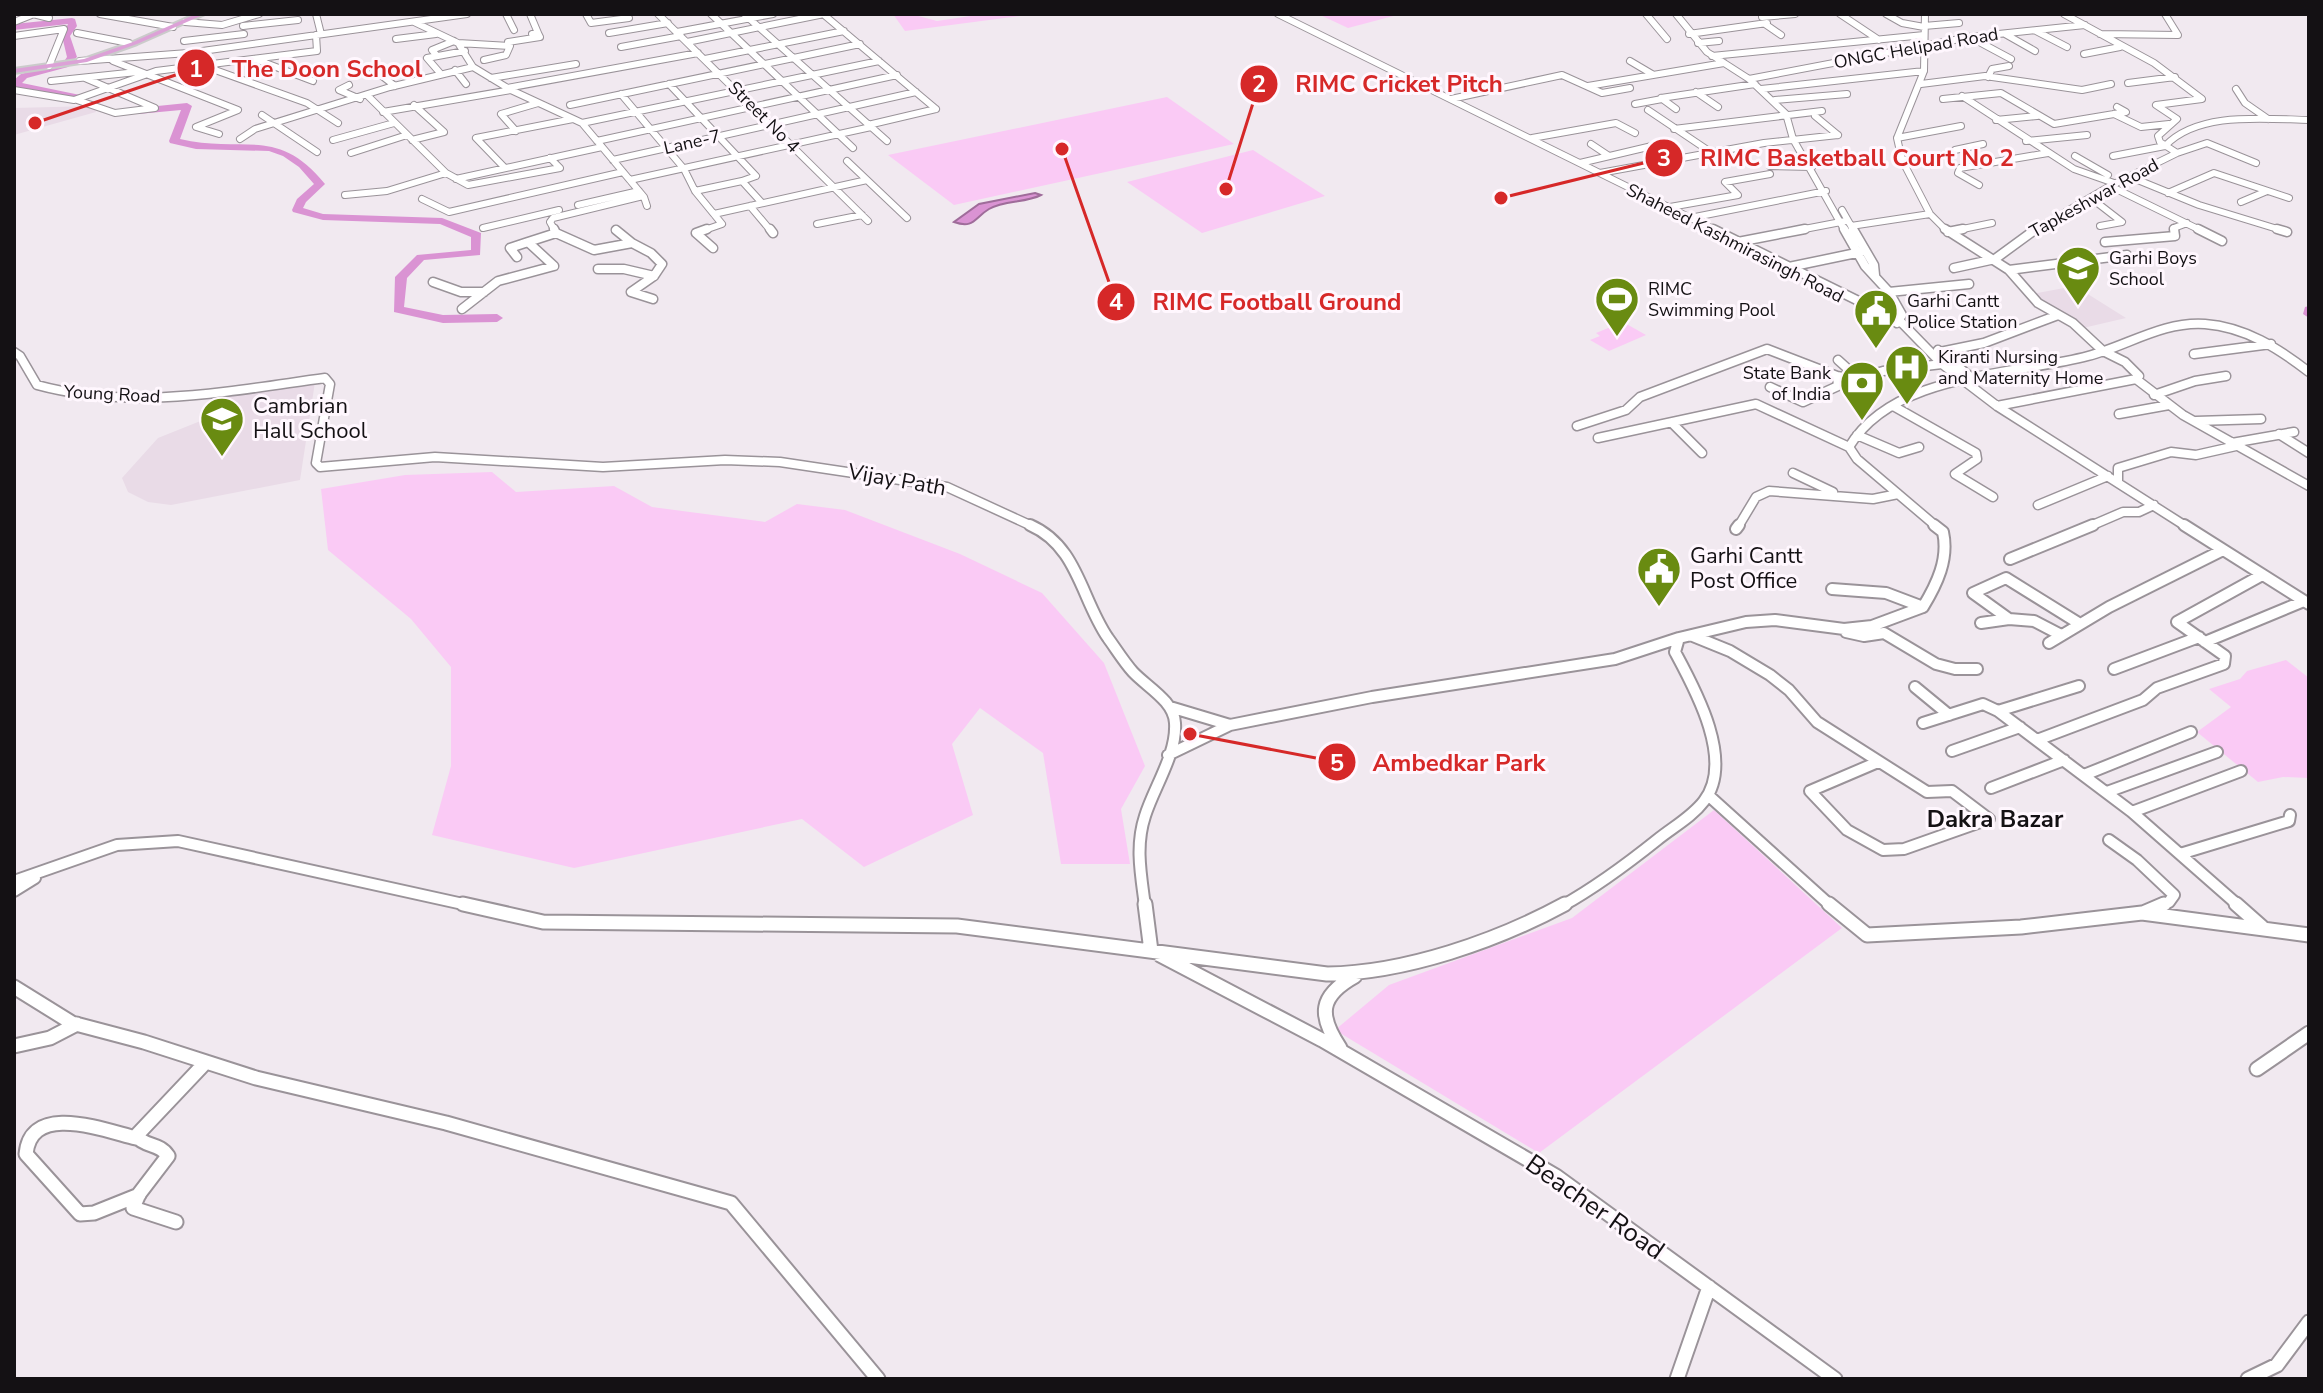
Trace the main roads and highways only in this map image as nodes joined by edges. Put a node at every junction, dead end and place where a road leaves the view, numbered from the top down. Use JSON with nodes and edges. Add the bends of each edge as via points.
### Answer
{"nodes":[{"id":1,"x":202,"y":14,"type":"edge"},
{"id":2,"x":187,"y":17,"type":"edge"},
{"id":3,"x":171,"y":26,"type":"junction"},
{"id":4,"x":50,"y":65,"type":"junction"},
{"id":5,"x":14,"y":70,"type":"edge"}],
"edges":[{"from":1,"to":2,"type":"main road"},
{"from":2,"to":3,"type":"main road"},
{"from":3,"to":4,"type":"main road"},
{"from":3,"to":4,"type":"main road","via":[[85,61]]},
{"from":4,"to":5,"type":"main road"}]}
